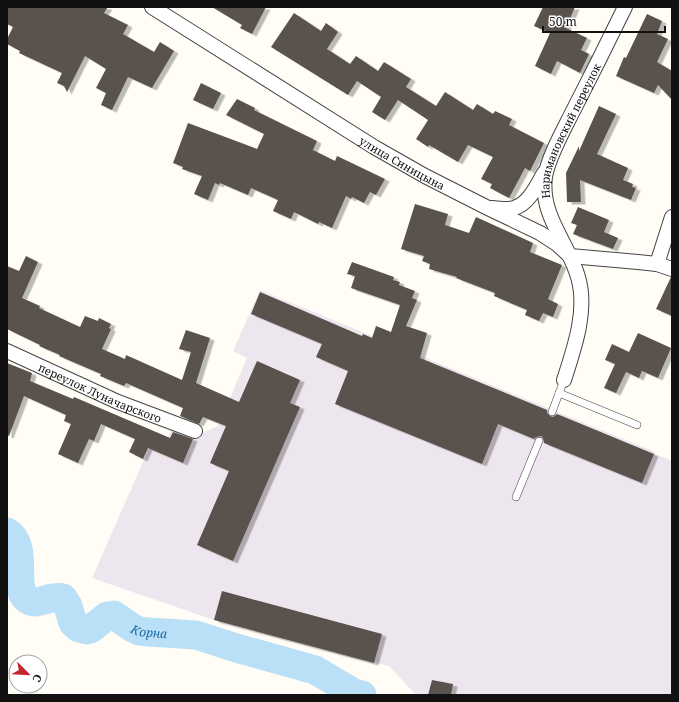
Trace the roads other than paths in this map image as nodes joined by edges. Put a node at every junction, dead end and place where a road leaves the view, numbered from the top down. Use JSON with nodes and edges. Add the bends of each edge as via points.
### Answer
{"nodes":[{"id":1,"x":152,"y":7,"type":"edge"},
{"id":2,"x":625,"y":7,"type":"edge"},
{"id":3,"x":548,"y":166,"type":"junction"},
{"id":4,"x":488,"y":208,"type":"junction"},
{"id":5,"x":672,"y":217,"type":"edge"},
{"id":6,"x":570,"y":256,"type":"junction"},
{"id":7,"x":657,"y":264,"type":"junction"},
{"id":8,"x":672,"y":269,"type":"edge"},
{"id":9,"x":7,"y":352,"type":"edge"},
{"id":10,"x":561,"y":387,"type":"junction"},
{"id":11,"x":552,"y":412,"type":"dead end"},
{"id":12,"x":637,"y":425,"type":"dead end"},
{"id":13,"x":195,"y":431,"type":"dead end"},
{"id":14,"x":539,"y":441,"type":"dead end"},
{"id":15,"x":516,"y":497,"type":"dead end"}],
"edges":[{"from":1,"to":4,"type":"street","name":"улица Синицына","via":[[374,147]]},
{"from":2,"to":3,"type":"street","name":"Наримановский переулок"},
{"from":3,"to":4,"type":"street","via":[[534,191],[521,205],[514,208]]},
{"from":3,"to":6,"type":"street","name":"Наримановский переулок","via":[[545,178],[547,205],[555,229]]},
{"from":4,"to":6,"type":"street","name":"улица Синицына","via":[[548,237]]},
{"from":5,"to":7,"type":"street"},
{"from":6,"to":7,"type":"street"},
{"from":6,"to":10,"type":"street","name":"Наримановский переулок","via":[[579,278],[582,301],[572,355]]},
{"from":7,"to":8,"type":"street"},
{"from":9,"to":13,"type":"street","name":"переулок Луначарского","via":[[124,404]]},
{"from":10,"to":11,"type":"lane"},
{"from":10,"to":12,"type":"lane"},
{"from":14,"to":15,"type":"lane"}]}
